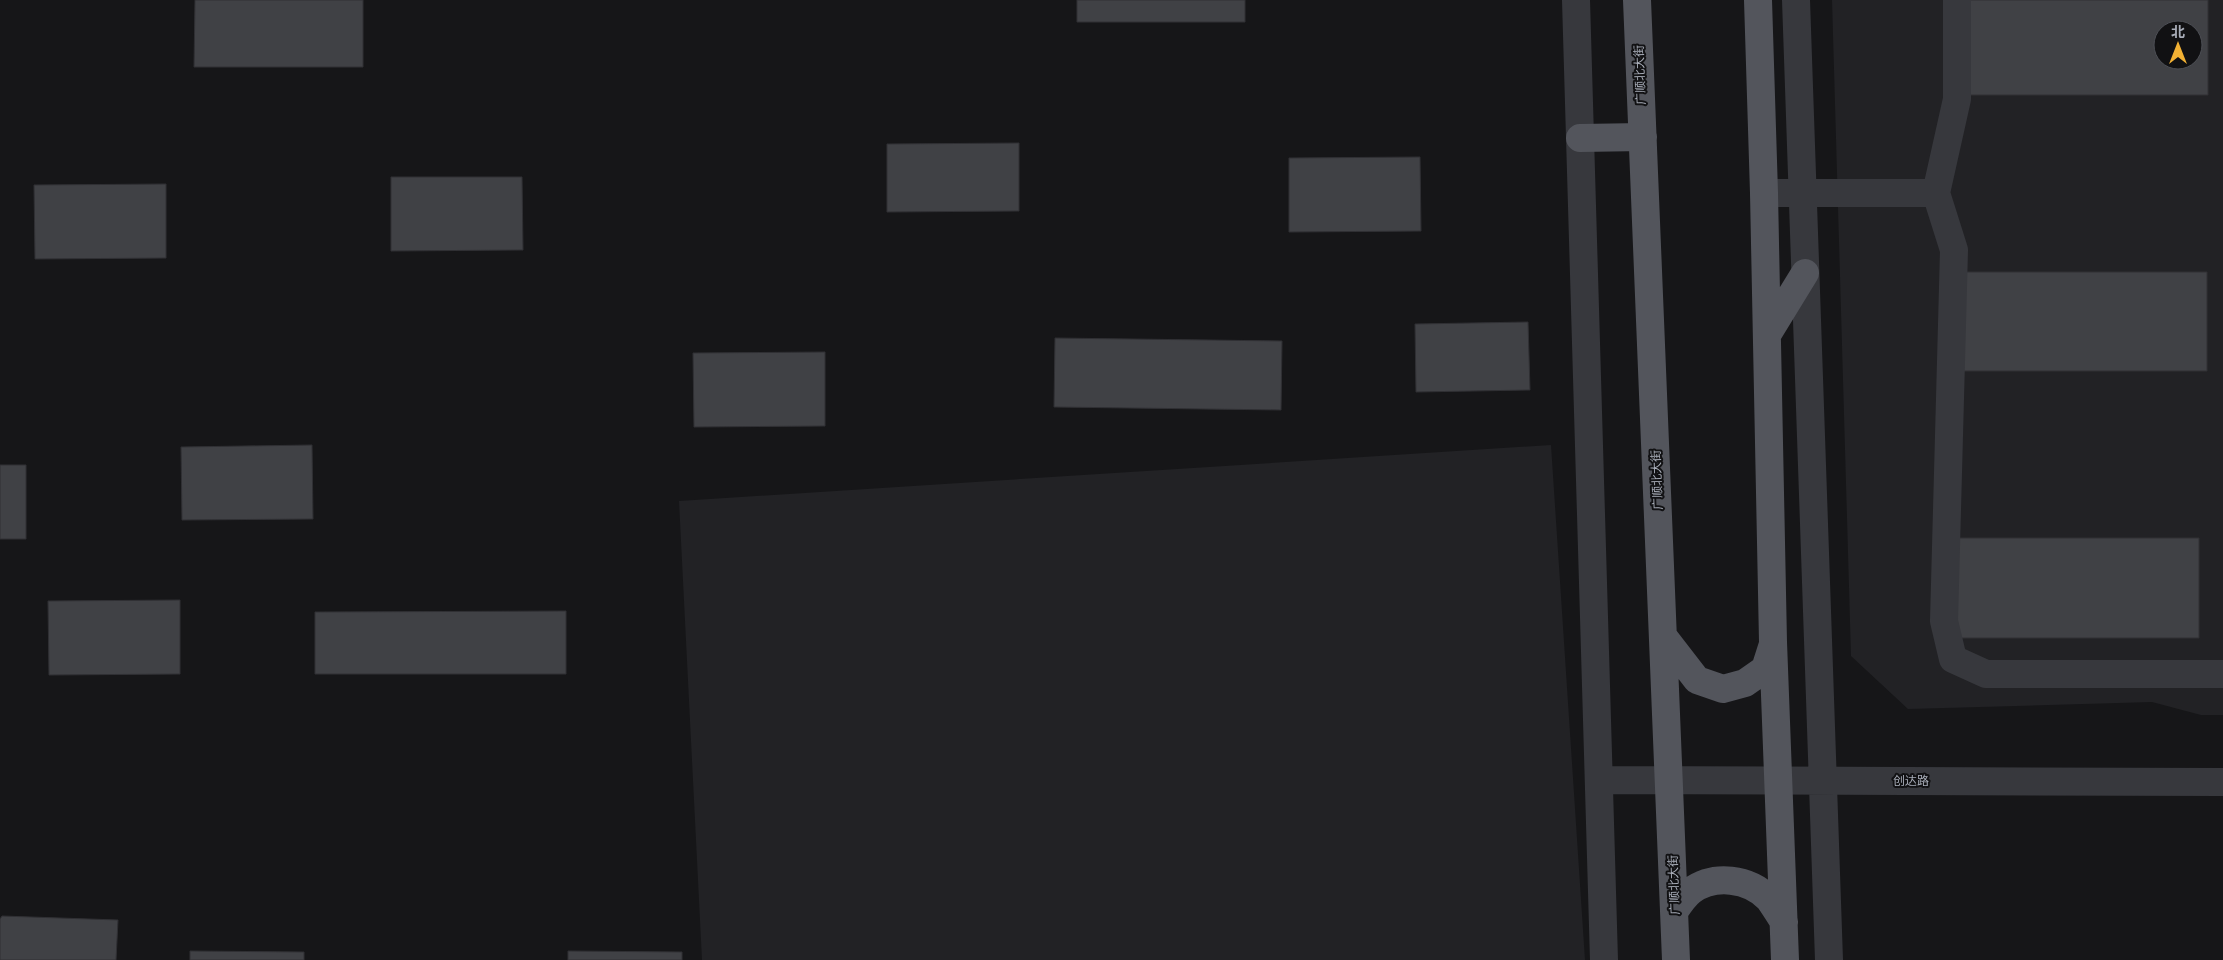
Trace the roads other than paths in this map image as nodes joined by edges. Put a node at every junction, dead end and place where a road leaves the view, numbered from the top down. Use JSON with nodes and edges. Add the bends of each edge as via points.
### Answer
{"nodes":[{"id":1,"x":1576,"y":0,"type":"edge"},
{"id":2,"x":1637,"y":0,"type":"edge"},
{"id":3,"x":1758,"y":0,"type":"edge"},
{"id":4,"x":1796,"y":0,"type":"edge"},
{"id":5,"x":1957,"y":0,"type":"edge"},
{"id":6,"x":1643,"y":137,"type":"junction"},
{"id":7,"x":1580,"y":138,"type":"junction"},
{"id":8,"x":1764,"y":193,"type":"junction"},
{"id":9,"x":1802,"y":193,"type":"junction"},
{"id":10,"x":1936,"y":193,"type":"junction"},
{"id":11,"x":1806,"y":273,"type":"junction"},
{"id":12,"x":1767,"y":335,"type":"junction"},
{"id":13,"x":1663,"y":636,"type":"junction"},
{"id":14,"x":1773,"y":642,"type":"junction"},
{"id":15,"x":2223,"y":674,"type":"edge"},
{"id":16,"x":1599,"y":780,"type":"junction"},
{"id":17,"x":1670,"y":780,"type":"junction"},
{"id":18,"x":1778,"y":781,"type":"junction"},
{"id":19,"x":1823,"y":781,"type":"junction"},
{"id":20,"x":2223,"y":782,"type":"edge"},
{"id":21,"x":1676,"y":909,"type":"junction"},
{"id":22,"x":1784,"y":922,"type":"junction"},
{"id":23,"x":1604,"y":960,"type":"edge"},
{"id":24,"x":1676,"y":960,"type":"edge"},
{"id":25,"x":1785,"y":960,"type":"edge"},
{"id":26,"x":1828,"y":960,"type":"edge"}],
"edges":[{"from":1,"to":7,"type":"street"},
{"from":2,"to":6,"type":"main road","name":"广顺北大街"},
{"from":3,"to":8,"type":"main road"},
{"from":4,"to":9,"type":"street"},
{"from":5,"to":10,"type":"street","via":[[1957,99]]},
{"from":6,"to":7,"type":"main road"},
{"from":6,"to":13,"type":"main road","name":"广顺北大街"},
{"from":7,"to":16,"type":"street"},
{"from":8,"to":9,"type":"street"},
{"from":8,"to":12,"type":"main road"},
{"from":9,"to":10,"type":"street"},
{"from":9,"to":11,"type":"street"},
{"from":10,"to":15,"type":"street","via":[[1954,250],[1944,621],[1953,660],[1986,674]]},
{"from":11,"to":12,"type":"main road"},
{"from":11,"to":19,"type":"street"},
{"from":12,"to":14,"type":"main road"},
{"from":13,"to":14,"type":"main road","via":[[1697,680],[1723,689],[1745,682],[1765,669]]},
{"from":13,"to":17,"type":"main road","name":"广顺北大街"},
{"from":14,"to":18,"type":"main road"},
{"from":16,"to":17,"type":"street","name":"创达路"},
{"from":16,"to":23,"type":"street"},
{"from":17,"to":18,"type":"street","name":"创达路"},
{"from":17,"to":21,"type":"main road","name":"广顺北大街"},
{"from":18,"to":19,"type":"street","name":"创达路"},
{"from":18,"to":22,"type":"main road"},
{"from":19,"to":20,"type":"street","name":"创达路"},
{"from":19,"to":26,"type":"street"},
{"from":21,"to":22,"type":"main road","via":[[1689,892],[1704,883],[1735,880],[1752,886],[1768,899]]},
{"from":21,"to":24,"type":"main road","name":"广顺北大街"},
{"from":22,"to":25,"type":"main road"}]}
